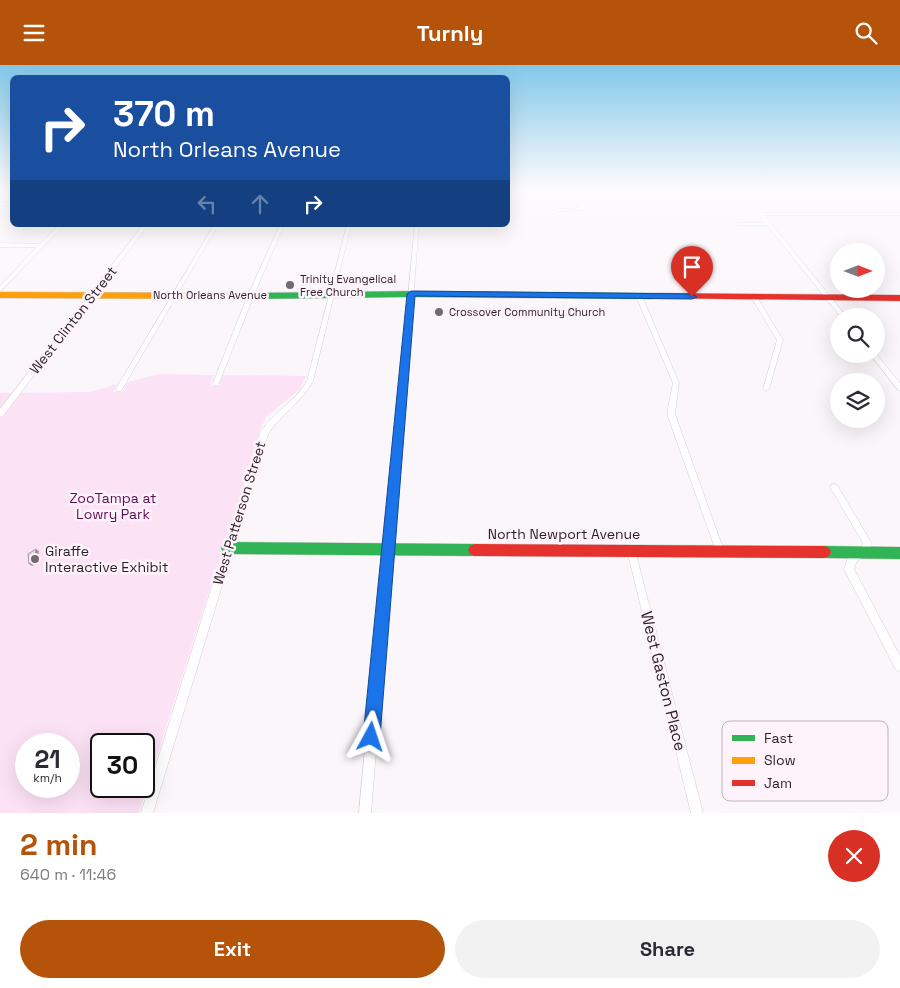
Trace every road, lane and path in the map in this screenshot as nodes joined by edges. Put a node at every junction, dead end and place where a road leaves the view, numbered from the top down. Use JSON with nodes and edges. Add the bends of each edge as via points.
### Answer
{"nodes":[{"id":1,"x":739,"y":224,"type":"dead end"},
{"id":2,"x":768,"y":224,"type":"joint"},
{"id":3,"x":60,"y":227,"type":"edge"},
{"id":4,"x":144,"y":227,"type":"edge"},
{"id":5,"x":215,"y":227,"type":"edge"},
{"id":6,"x":281,"y":227,"type":"edge"},
{"id":7,"x":348,"y":227,"type":"edge"},
{"id":8,"x":418,"y":227,"type":"edge"},
{"id":9,"x":0,"y":245,"type":"edge"},
{"id":10,"x":42,"y":246,"type":"junction"},
{"id":11,"x":0,"y":289,"type":"edge"},
{"id":12,"x":175,"y":294,"type":"junction"},
{"id":13,"x":411,"y":294,"type":"junction"},
{"id":14,"x":0,"y":295,"type":"edge"},
{"id":15,"x":92,"y":295,"type":"junction"},
{"id":16,"x":251,"y":295,"type":"junction"},
{"id":17,"x":331,"y":296,"type":"junction"},
{"id":18,"x":639,"y":296,"type":"junction"},
{"id":19,"x":754,"y":297,"type":"junction"},
{"id":20,"x":828,"y":297,"type":"junction"},
{"id":21,"x":900,"y":298,"type":"edge"},
{"id":22,"x":837,"y":308,"type":"edge"},
{"id":23,"x":880,"y":363,"type":"edge"},
{"id":24,"x":216,"y":383,"type":"dead end"},
{"id":25,"x":900,"y":388,"type":"edge"},
{"id":26,"x":119,"y":389,"type":"dead end"},
{"id":27,"x":766,"y":389,"type":"dead end"},
{"id":28,"x":0,"y":414,"type":"edge"},
{"id":29,"x":834,"y":487,"type":"dead end"},
{"id":30,"x":228,"y":548,"type":"junction"},
{"id":31,"x":388,"y":548,"type":"junction"},
{"id":32,"x":631,"y":550,"type":"junction"},
{"id":33,"x":720,"y":551,"type":"junction"},
{"id":34,"x":863,"y":552,"type":"junction"},
{"id":35,"x":900,"y":553,"type":"edge"},
{"id":36,"x":900,"y":667,"type":"edge"},
{"id":37,"x":147,"y":813,"type":"edge"},
{"id":38,"x":365,"y":813,"type":"edge"},
{"id":39,"x":697,"y":813,"type":"edge"}],
"edges":[{"from":1,"to":2,"type":"street"},
{"from":2,"to":20,"type":"street"},
{"from":3,"to":10,"type":"street"},
{"from":4,"to":15,"type":"street","name":"West Clinton Street"},
{"from":5,"to":12,"type":"street"},
{"from":6,"to":16,"type":"street"},
{"from":7,"to":17,"type":"street","name":"West Patterson Street"},
{"from":8,"to":13,"type":"street"},
{"from":9,"to":10,"type":"street"},
{"from":10,"to":11,"type":"street"},
{"from":12,"to":15,"type":"street","name":"North Orleans Avenue"},
{"from":12,"to":16,"type":"street","name":"North Orleans Avenue"},
{"from":12,"to":26,"type":"street"},
{"from":13,"to":17,"type":"street","name":"North Orleans Avenue"},
{"from":13,"to":18,"type":"street","name":"North Orleans Avenue"},
{"from":13,"to":31,"type":"street"},
{"from":14,"to":15,"type":"street","name":"North Orleans Avenue"},
{"from":15,"to":28,"type":"street","name":"West Clinton Street"},
{"from":16,"to":17,"type":"street","name":"North Orleans Avenue"},
{"from":16,"to":24,"type":"street"},
{"from":17,"to":30,"type":"street","name":"West Patterson Street","via":[[308,385],[274,417],[264,433]]},
{"from":18,"to":19,"type":"street","name":"North Orleans Avenue"},
{"from":18,"to":33,"type":"street","via":[[676,383],[671,414]]},
{"from":19,"to":20,"type":"street","name":"North Orleans Avenue"},
{"from":19,"to":27,"type":"street","via":[[780,340]]},
{"from":20,"to":21,"type":"street","name":"North Orleans Avenue"},
{"from":20,"to":22,"type":"street"},
{"from":23,"to":25,"type":"street"},
{"from":29,"to":34,"type":"street","via":[[867,542]]},
{"from":30,"to":31,"type":"street","name":"North Newport Avenue"},
{"from":30,"to":37,"type":"street","name":"West Patterson Street"},
{"from":31,"to":32,"type":"street","name":"North Newport Avenue"},
{"from":31,"to":38,"type":"street"},
{"from":32,"to":33,"type":"street","name":"North Newport Avenue"},
{"from":32,"to":39,"type":"street","name":"West Gaston Place"},
{"from":33,"to":34,"type":"street","name":"North Newport Avenue"},
{"from":34,"to":35,"type":"street","name":"North Newport Avenue"},
{"from":34,"to":36,"type":"street","via":[[851,561],[849,569]]}]}
